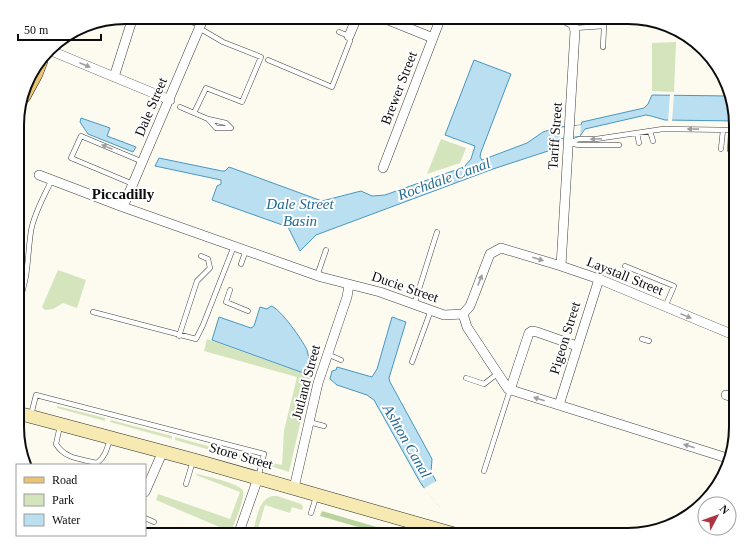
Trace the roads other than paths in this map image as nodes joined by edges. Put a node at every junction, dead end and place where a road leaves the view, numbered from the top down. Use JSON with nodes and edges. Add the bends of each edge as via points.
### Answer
{"nodes":[{"id":1,"x":130,"y":24,"type":"edge"},
{"id":2,"x":201,"y":24,"type":"edge"},
{"id":3,"x":202,"y":24,"type":"edge"},
{"id":4,"x":354,"y":24,"type":"edge"},
{"id":5,"x":398,"y":24,"type":"edge"},
{"id":6,"x":438,"y":24,"type":"edge"},
{"id":7,"x":572,"y":24,"type":"edge"},
{"id":8,"x":575,"y":28,"type":"junction"},
{"id":9,"x":339,"y":32,"type":"dead end"},
{"id":10,"x":349,"y":36,"type":"junction"},
{"id":11,"x":433,"y":38,"type":"junction"},
{"id":12,"x":603,"y":47,"type":"dead end"},
{"id":13,"x":55,"y":53,"type":"edge"},
{"id":14,"x":268,"y":60,"type":"dead end"},
{"id":15,"x":114,"y":77,"type":"junction"},
{"id":16,"x":170,"y":100,"type":"junction"},
{"id":17,"x":194,"y":113,"type":"junction"},
{"id":18,"x":208,"y":119,"type":"dead end"},
{"id":19,"x":723,"y":130,"type":"junction"},
{"id":20,"x":729,"y":130,"type":"edge"},
{"id":21,"x":650,"y":131,"type":"junction"},
{"id":22,"x":637,"y":133,"type":"junction"},
{"id":23,"x":652,"y":141,"type":"dead end"},
{"id":24,"x":569,"y":143,"type":"junction"},
{"id":25,"x":639,"y":143,"type":"dead end"},
{"id":26,"x":619,"y":145,"type":"dead end"},
{"id":27,"x":721,"y":149,"type":"dead end"},
{"id":28,"x":143,"y":162,"type":"junction"},
{"id":29,"x":384,"y":168,"type":"dead end"},
{"id":30,"x":39,"y":175,"type":"dead end"},
{"id":31,"x":52,"y":179,"type":"junction"},
{"id":32,"x":133,"y":184,"type":"junction"},
{"id":33,"x":123,"y":207,"type":"junction"},
{"id":34,"x":437,"y":232,"type":"dead end"},
{"id":35,"x":234,"y":246,"type":"junction"},
{"id":36,"x":246,"y":250,"type":"junction"},
{"id":37,"x":326,"y":250,"type":"dead end"},
{"id":38,"x":201,"y":256,"type":"dead end"},
{"id":39,"x":241,"y":264,"type":"dead end"},
{"id":40,"x":561,"y":266,"type":"junction"},
{"id":41,"x":625,"y":266,"type":"dead end"},
{"id":42,"x":317,"y":276,"type":"junction"},
{"id":43,"x":599,"y":279,"type":"junction"},
{"id":44,"x":24,"y":283,"type":"edge"},
{"id":45,"x":350,"y":284,"type":"junction"},
{"id":46,"x":230,"y":290,"type":"dead end"},
{"id":47,"x":414,"y":305,"type":"junction"},
{"id":48,"x":665,"y":307,"type":"junction"},
{"id":49,"x":430,"y":310,"type":"junction"},
{"id":50,"x":248,"y":311,"type":"dead end"},
{"id":51,"x":93,"y":312,"type":"dead end"},
{"id":52,"x":463,"y":314,"type":"junction"},
{"id":53,"x":729,"y":333,"type":"edge"},
{"id":54,"x":180,"y":336,"type":"junction"},
{"id":55,"x":642,"y":338,"type":"dead end"},
{"id":56,"x":649,"y":341,"type":"dead end"},
{"id":57,"x":577,"y":346,"type":"junction"},
{"id":58,"x":327,"y":356,"type":"junction"},
{"id":59,"x":341,"y":360,"type":"dead end"},
{"id":60,"x":412,"y":362,"type":"dead end"},
{"id":61,"x":497,"y":374,"type":"junction"},
{"id":62,"x":466,"y":378,"type":"dead end"},
{"id":63,"x":510,"y":390,"type":"junction"},
{"id":64,"x":726,"y":395,"type":"dead end"},
{"id":65,"x":729,"y":396,"type":"edge"},
{"id":66,"x":559,"y":405,"type":"junction"},
{"id":67,"x":24,"y":414,"type":"edge"},
{"id":68,"x":31,"y":416,"type":"junction"},
{"id":69,"x":309,"y":422,"type":"junction"},
{"id":70,"x":60,"y":424,"type":"junction"},
{"id":71,"x":324,"y":426,"type":"dead end"},
{"id":72,"x":110,"y":437,"type":"junction"},
{"id":73,"x":162,"y":451,"type":"junction"},
{"id":74,"x":725,"y":457,"type":"edge"},
{"id":75,"x":194,"y":460,"type":"junction"},
{"id":76,"x":484,"y":471,"type":"dead end"},
{"id":77,"x":258,"y":478,"type":"junction"},
{"id":78,"x":186,"y":484,"type":"dead end"},
{"id":79,"x":294,"y":488,"type":"junction"},
{"id":80,"x":146,"y":490,"type":"edge"},
{"id":81,"x":317,"y":495,"type":"junction"},
{"id":82,"x":311,"y":513,"type":"dead end"},
{"id":83,"x":146,"y":518,"type":"edge"},
{"id":84,"x":154,"y":522,"type":"dead end"},
{"id":85,"x":240,"y":528,"type":"edge"},
{"id":86,"x":433,"y":528,"type":"edge"}],
"edges":[{"from":1,"to":15,"type":"street"},
{"from":2,"to":16,"type":"street","name":"Dale Street"},
{"from":3,"to":17,"type":"lane","via":[[223,42],[261,57],[242,102],[206,88]]},
{"from":4,"to":10,"type":"street"},
{"from":5,"to":11,"type":"street"},
{"from":6,"to":11,"type":"street","name":"Brewer Street"},
{"from":7,"to":8,"type":"street"},
{"from":8,"to":12,"type":"lane","via":[[604,26]]},
{"from":8,"to":24,"type":"street","name":"Tariff Street"},
{"from":9,"to":10,"type":"lane"},
{"from":10,"to":14,"type":"lane","via":[[350,41],[332,87]]},
{"from":11,"to":29,"type":"street","name":"Brewer Street"},
{"from":13,"to":15,"type":"street","one_way":true},
{"from":15,"to":16,"type":"street"},
{"from":16,"to":17,"type":"lane"},
{"from":16,"to":28,"type":"street","name":"Dale Street"},
{"from":17,"to":18,"type":"lane"},
{"from":19,"to":20,"type":"lane"},
{"from":19,"to":21,"type":"lane","one_way":true,"via":[[663,128]]},
{"from":19,"to":27,"type":"lane"},
{"from":21,"to":22,"type":"lane"},
{"from":21,"to":23,"type":"lane"},
{"from":22,"to":24,"type":"lane","one_way":true,"via":[[596,140],[579,139]]},
{"from":22,"to":25,"type":"lane"},
{"from":24,"to":26,"type":"lane"},
{"from":24,"to":40,"type":"street","name":"Tariff Street"},
{"from":28,"to":32,"type":"street","name":"Dale Street"},
{"from":28,"to":32,"type":"lane","one_way":true,"via":[[81,136],[71,158]]},
{"from":30,"to":31,"type":"street","name":"Ducie Street"},
{"from":31,"to":33,"type":"street","name":"Ducie Street"},
{"from":31,"to":44,"type":"lane","via":[[31,230]]},
{"from":32,"to":33,"type":"street","name":"Dale Street"},
{"from":33,"to":35,"type":"street","name":"Ducie Street"},
{"from":34,"to":47,"type":"lane"},
{"from":35,"to":36,"type":"street","name":"Ducie Street"},
{"from":35,"to":54,"type":"lane","via":[[198,337],[196,339]]},
{"from":36,"to":39,"type":"lane"},
{"from":36,"to":42,"type":"street","name":"Ducie Street"},
{"from":37,"to":42,"type":"lane"},
{"from":38,"to":54,"type":"lane","via":[[208,259],[210,268],[197,280]]},
{"from":40,"to":43,"type":"street","name":"Laystall Street"},
{"from":52,"to":40,"type":"street","name":"Laystall Street","one_way":true,"via":[[470,306],[490,254],[501,248]]},
{"from":41,"to":48,"type":"lane","via":[[674,286]]},
{"from":42,"to":45,"type":"street","name":"Ducie Street"},
{"from":43,"to":48,"type":"street","name":"Laystall Street"},
{"from":43,"to":57,"type":"street","name":"Pigeon Street"},
{"from":45,"to":47,"type":"street","name":"Ducie Street"},
{"from":45,"to":58,"type":"street","name":"Jutland Street"},
{"from":46,"to":50,"type":"lane","via":[[226,302]]},
{"from":47,"to":49,"type":"street","name":"Ducie Street"},
{"from":48,"to":53,"type":"street","name":"Laystall Street","one_way":true},
{"from":49,"to":52,"type":"street","name":"Ducie Street","via":[[444,315]]},
{"from":49,"to":60,"type":"lane"},
{"from":51,"to":54,"type":"lane"},
{"from":52,"to":61,"type":"street","via":[[467,327]]},
{"from":55,"to":56,"type":"lane"},
{"from":57,"to":63,"type":"street","via":[[532,332],[527,336]]},
{"from":57,"to":66,"type":"street","name":"Pigeon Street"},
{"from":58,"to":59,"type":"lane"},
{"from":58,"to":69,"type":"street","name":"Jutland Street"},
{"from":61,"to":62,"type":"lane","via":[[484,384]]},
{"from":61,"to":63,"type":"street"},
{"from":66,"to":63,"type":"street","one_way":true},
{"from":63,"to":76,"type":"lane"},
{"from":64,"to":65,"type":"street"},
{"from":74,"to":66,"type":"street","one_way":true},
{"from":67,"to":68,"type":"street","name":"Store Street"},
{"from":68,"to":70,"type":"street","name":"Store Street"},
{"from":68,"to":77,"type":"lane","via":[[36,395],[264,454]]},
{"from":69,"to":71,"type":"lane"},
{"from":69,"to":79,"type":"street","name":"Jutland Street"},
{"from":70,"to":72,"type":"street","name":"Store Street"},
{"from":70,"to":72,"type":"lane","via":[[56,444],[60,452],[68,456],[97,463],[106,454]]},
{"from":72,"to":73,"type":"street","name":"Store Street"},
{"from":73,"to":75,"type":"street","name":"Store Street"},
{"from":73,"to":80,"type":"street"},
{"from":75,"to":77,"type":"street","name":"Store Street"},
{"from":75,"to":78,"type":"lane"},
{"from":77,"to":79,"type":"street","name":"Store Street"},
{"from":77,"to":85,"type":"street"},
{"from":79,"to":81,"type":"street","name":"Store Street"},
{"from":81,"to":82,"type":"lane"},
{"from":81,"to":86,"type":"street","name":"Store Street"},
{"from":83,"to":84,"type":"lane"}]}
